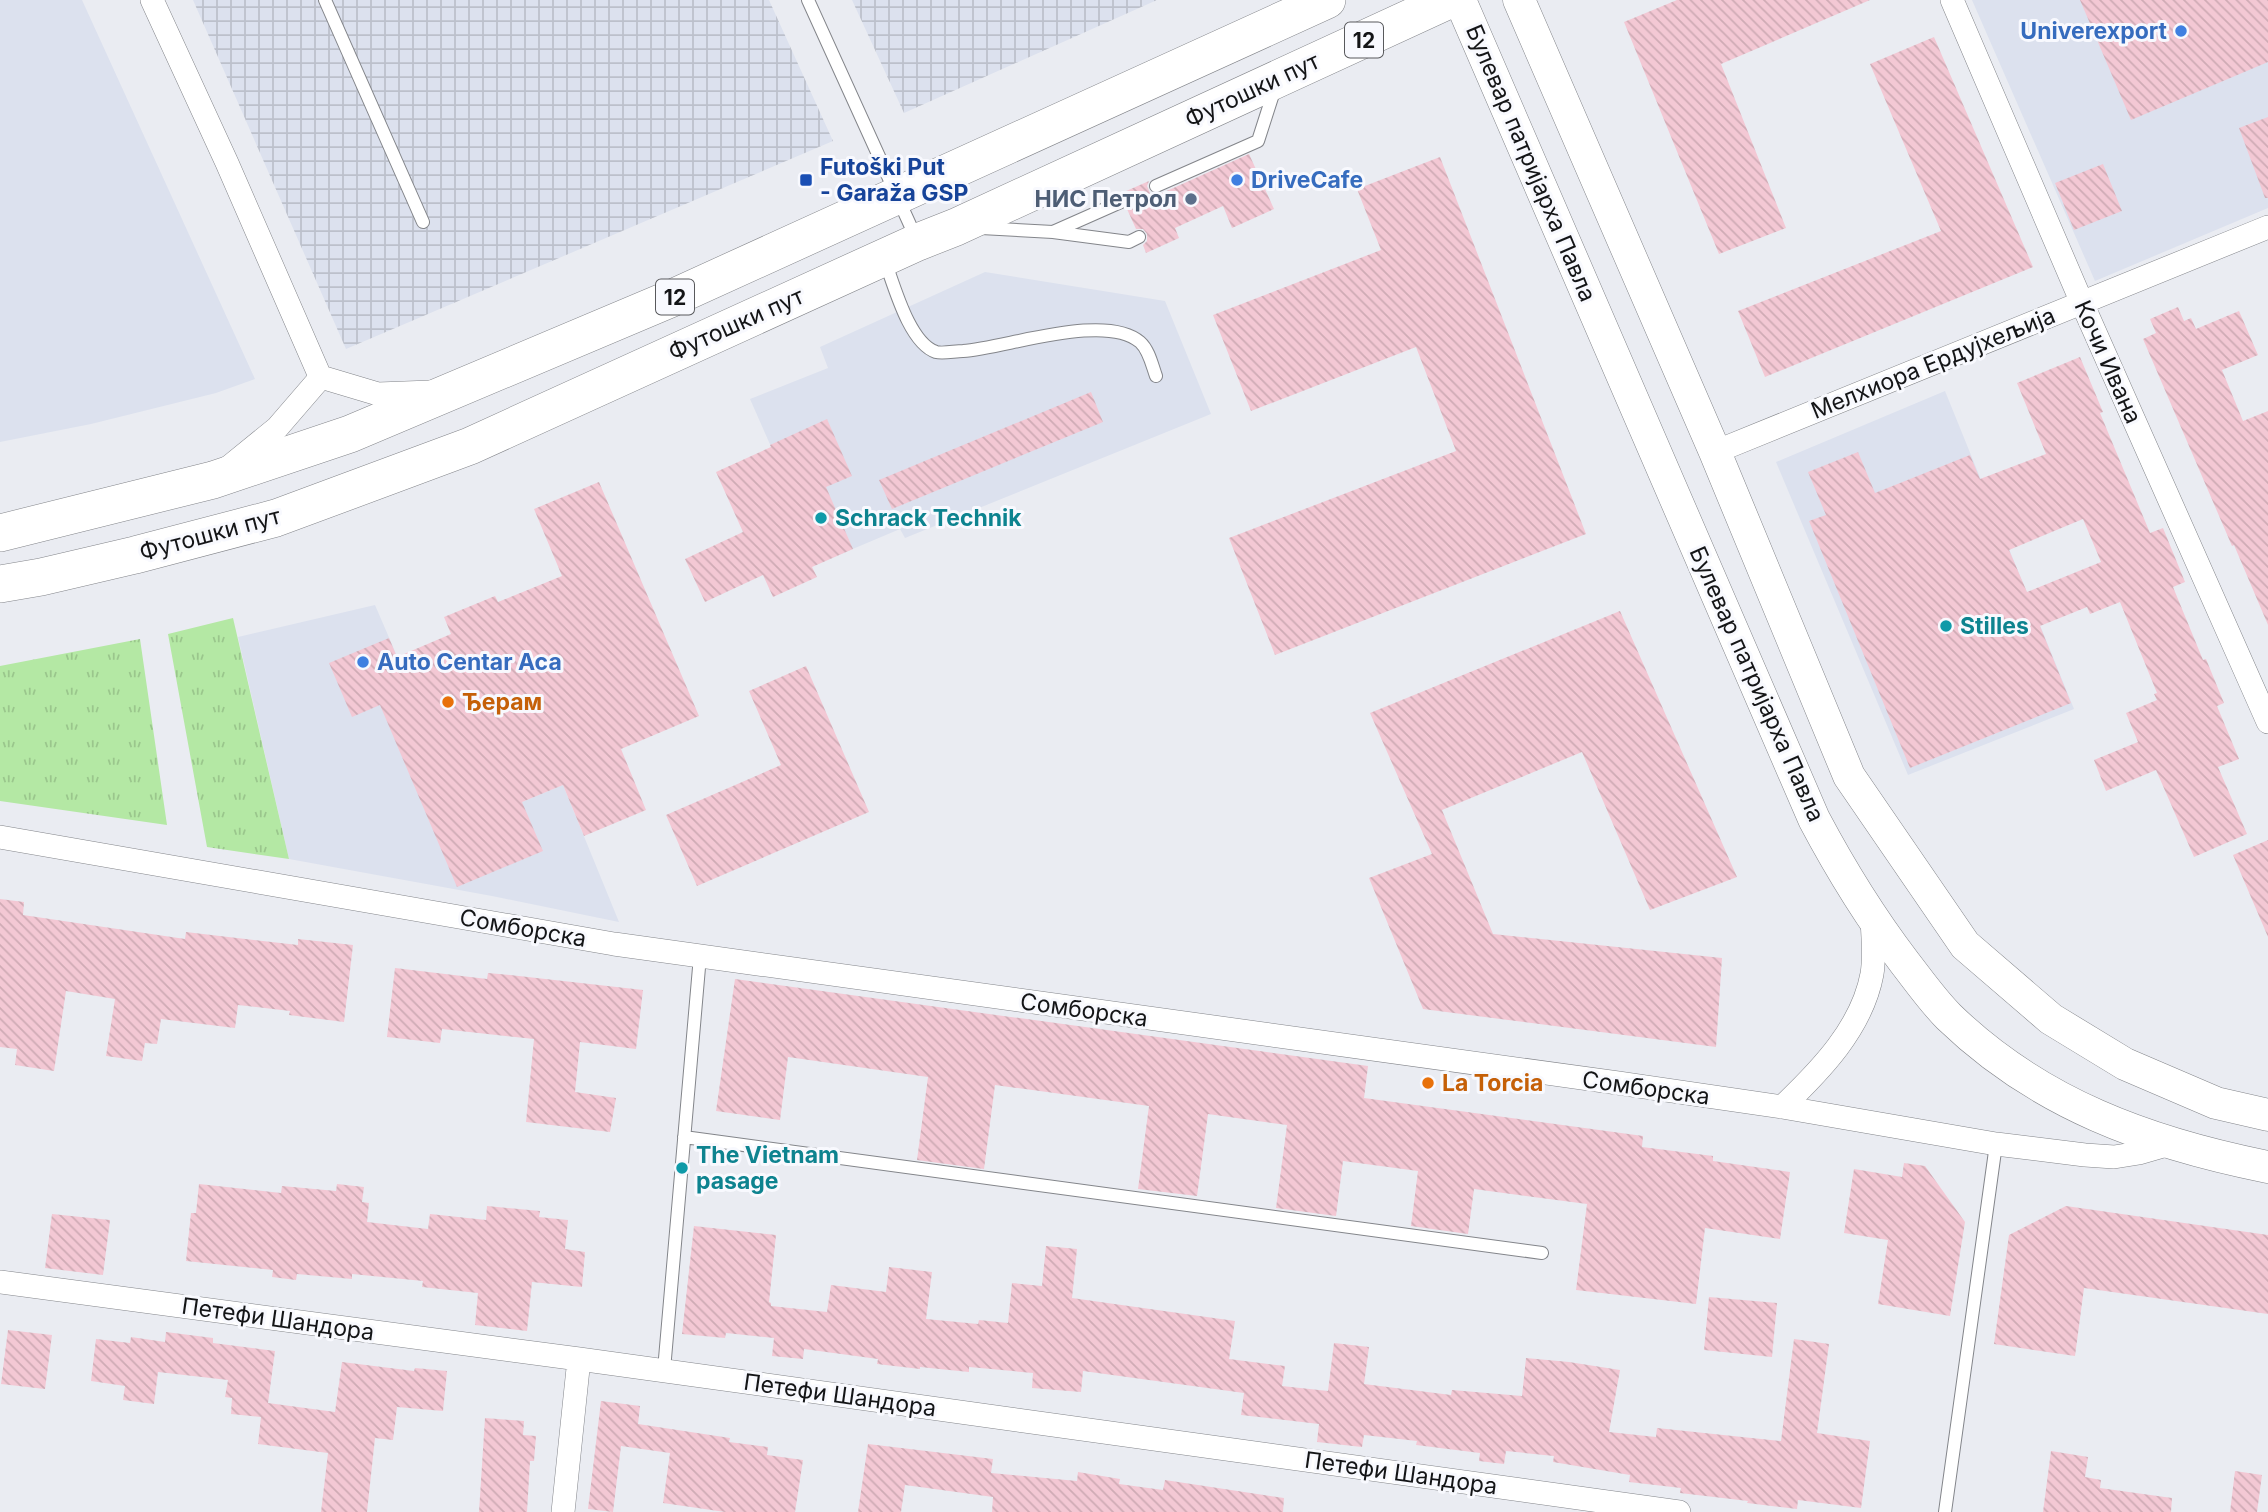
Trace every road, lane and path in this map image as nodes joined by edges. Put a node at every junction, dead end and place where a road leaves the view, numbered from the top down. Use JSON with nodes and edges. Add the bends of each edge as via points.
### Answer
{"nodes":[{"id":1,"x":152,"y":0,"type":"edge"},
{"id":2,"x":324,"y":0,"type":"edge"},
{"id":3,"x":808,"y":0,"type":"edge"},
{"id":4,"x":1327,"y":0,"type":"edge"},
{"id":5,"x":1449,"y":0,"type":"edge"},
{"id":6,"x":1460,"y":0,"type":"edge"},
{"id":7,"x":1518,"y":0,"type":"edge"},
{"id":8,"x":1952,"y":0,"type":"edge"},
{"id":9,"x":1278,"y":78,"type":"junction"},
{"id":10,"x":1156,"y":186,"type":"dead end"},
{"id":11,"x":896,"y":195,"type":"junction"},
{"id":12,"x":1123,"y":201,"type":"dead end"},
{"id":13,"x":423,"y":222,"type":"dead end"},
{"id":14,"x":957,"y":227,"type":"junction"},
{"id":15,"x":2268,"y":227,"type":"edge"},
{"id":16,"x":1053,"y":232,"type":"junction"},
{"id":17,"x":1139,"y":237,"type":"dead end"},
{"id":18,"x":918,"y":242,"type":"junction"},
{"id":19,"x":884,"y":257,"type":"junction"},
{"id":20,"x":2082,"y":303,"type":"junction"},
{"id":21,"x":1156,"y":376,"type":"dead end"},
{"id":22,"x":321,"y":377,"type":"junction"},
{"id":23,"x":456,"y":391,"type":"junction"},
{"id":24,"x":1715,"y":452,"type":"junction"},
{"id":25,"x":213,"y":480,"type":"junction"},
{"id":26,"x":0,"y":533,"type":"edge"},
{"id":27,"x":0,"y":584,"type":"edge"},
{"id":28,"x":2268,"y":722,"type":"edge"},
{"id":29,"x":0,"y":837,"type":"edge"},
{"id":30,"x":1872,"y":920,"type":"junction"},
{"id":31,"x":700,"y":956,"type":"junction"},
{"id":32,"x":1782,"y":1107,"type":"junction"},
{"id":33,"x":2268,"y":1115,"type":"edge"},
{"id":34,"x":684,"y":1138,"type":"junction"},
{"id":35,"x":1996,"y":1144,"type":"junction"},
{"id":36,"x":2171,"y":1144,"type":"junction"},
{"id":37,"x":2268,"y":1167,"type":"edge"},
{"id":38,"x":1542,"y":1253,"type":"dead end"},
{"id":39,"x":0,"y":1282,"type":"edge"},
{"id":40,"x":579,"y":1359,"type":"junction"},
{"id":41,"x":664,"y":1370,"type":"junction"},
{"id":42,"x":1597,"y":1506,"type":"edge"},
{"id":43,"x":563,"y":1512,"type":"edge"},
{"id":44,"x":1679,"y":1512,"type":"edge"},
{"id":45,"x":1945,"y":1512,"type":"edge"}],
"edges":[{"from":1,"to":22,"type":"street"},
{"from":2,"to":13,"type":"lane"},
{"from":3,"to":11,"type":"lane"},
{"from":4,"to":11,"type":"main road","number":"12"},
{"from":5,"to":9,"type":"main road","name":"Футошки пут","number":"12"},
{"from":6,"to":30,"type":"main road","name":"Булевар патријарха Павла","via":[[1814,819]]},
{"from":7,"to":24,"type":"main road","name":"Булевар патријарха Павла"},
{"from":8,"to":20,"type":"street","name":"Кочи Ивана"},
{"from":9,"to":10,"type":"lane","via":[[1258,141],[1192,174]]},
{"from":9,"to":14,"type":"main road","name":"Футошки пут","number":"12"},
{"from":11,"to":18,"type":"lane"},
{"from":11,"to":23,"type":"main road","number":"12"},
{"from":12,"to":16,"type":"lane"},
{"from":14,"to":16,"type":"lane"},
{"from":14,"to":18,"type":"main road","name":"Футошки пут","number":"12"},
{"from":15,"to":20,"type":"street","name":"Мелхиора Ердујхељија"},
{"from":16,"to":17,"type":"lane","via":[[1129,242]]},
{"from":18,"to":19,"type":"main road","name":"Футошки пут","number":"12"},
{"from":19,"to":21,"type":"lane","via":[[908,323],[936,352],[973,350],[1064,332],[1110,330],[1142,344]]},
{"from":19,"to":27,"type":"main road","name":"Футошки пут","number":"12","via":[[470,446],[276,518]]},
{"from":20,"to":24,"type":"street","name":"Мелхиора Ердујхељија"},
{"from":20,"to":28,"type":"street","name":"Кочи Ивана"},
{"from":22,"to":23,"type":"street","via":[[378,394]]},
{"from":22,"to":25,"type":"street","via":[[276,428]]},
{"from":23,"to":25,"type":"main road","number":"12","via":[[350,434]]},
{"from":24,"to":33,"type":"main road","name":"Булевар патријарха Павла","via":[[1849,776],[1965,945],[2052,1019],[2125,1064],[2216,1103]]},
{"from":25,"to":26,"type":"main road","number":"12"},
{"from":29,"to":31,"type":"street","name":"Сомборска"},
{"from":30,"to":32,"type":"street","via":[[1872,973],[1858,1016]]},
{"from":30,"to":36,"type":"main road","name":"Булевар патријарха Павла","via":[[1949,1016],[1993,1054],[2086,1112]]},
{"from":31,"to":32,"type":"street","name":"Сомборска"},
{"from":31,"to":34,"type":"lane"},
{"from":32,"to":35,"type":"street","name":"Сомборска"},
{"from":34,"to":38,"type":"lane"},
{"from":34,"to":41,"type":"lane"},
{"from":35,"to":36,"type":"street","name":"Сомборска","via":[[2114,1157]]},
{"from":35,"to":45,"type":"lane"},
{"from":36,"to":37,"type":"main road","name":"Булевар патријарха Павла"},
{"from":39,"to":40,"type":"street","name":"Петефи Шандора"},
{"from":40,"to":41,"type":"street","name":"Петефи Шандора"},
{"from":40,"to":43,"type":"street"},
{"from":41,"to":42,"type":"street","name":"Петефи Шандора"},
{"from":42,"to":44,"type":"street","name":"Петефи Шандора"}]}
